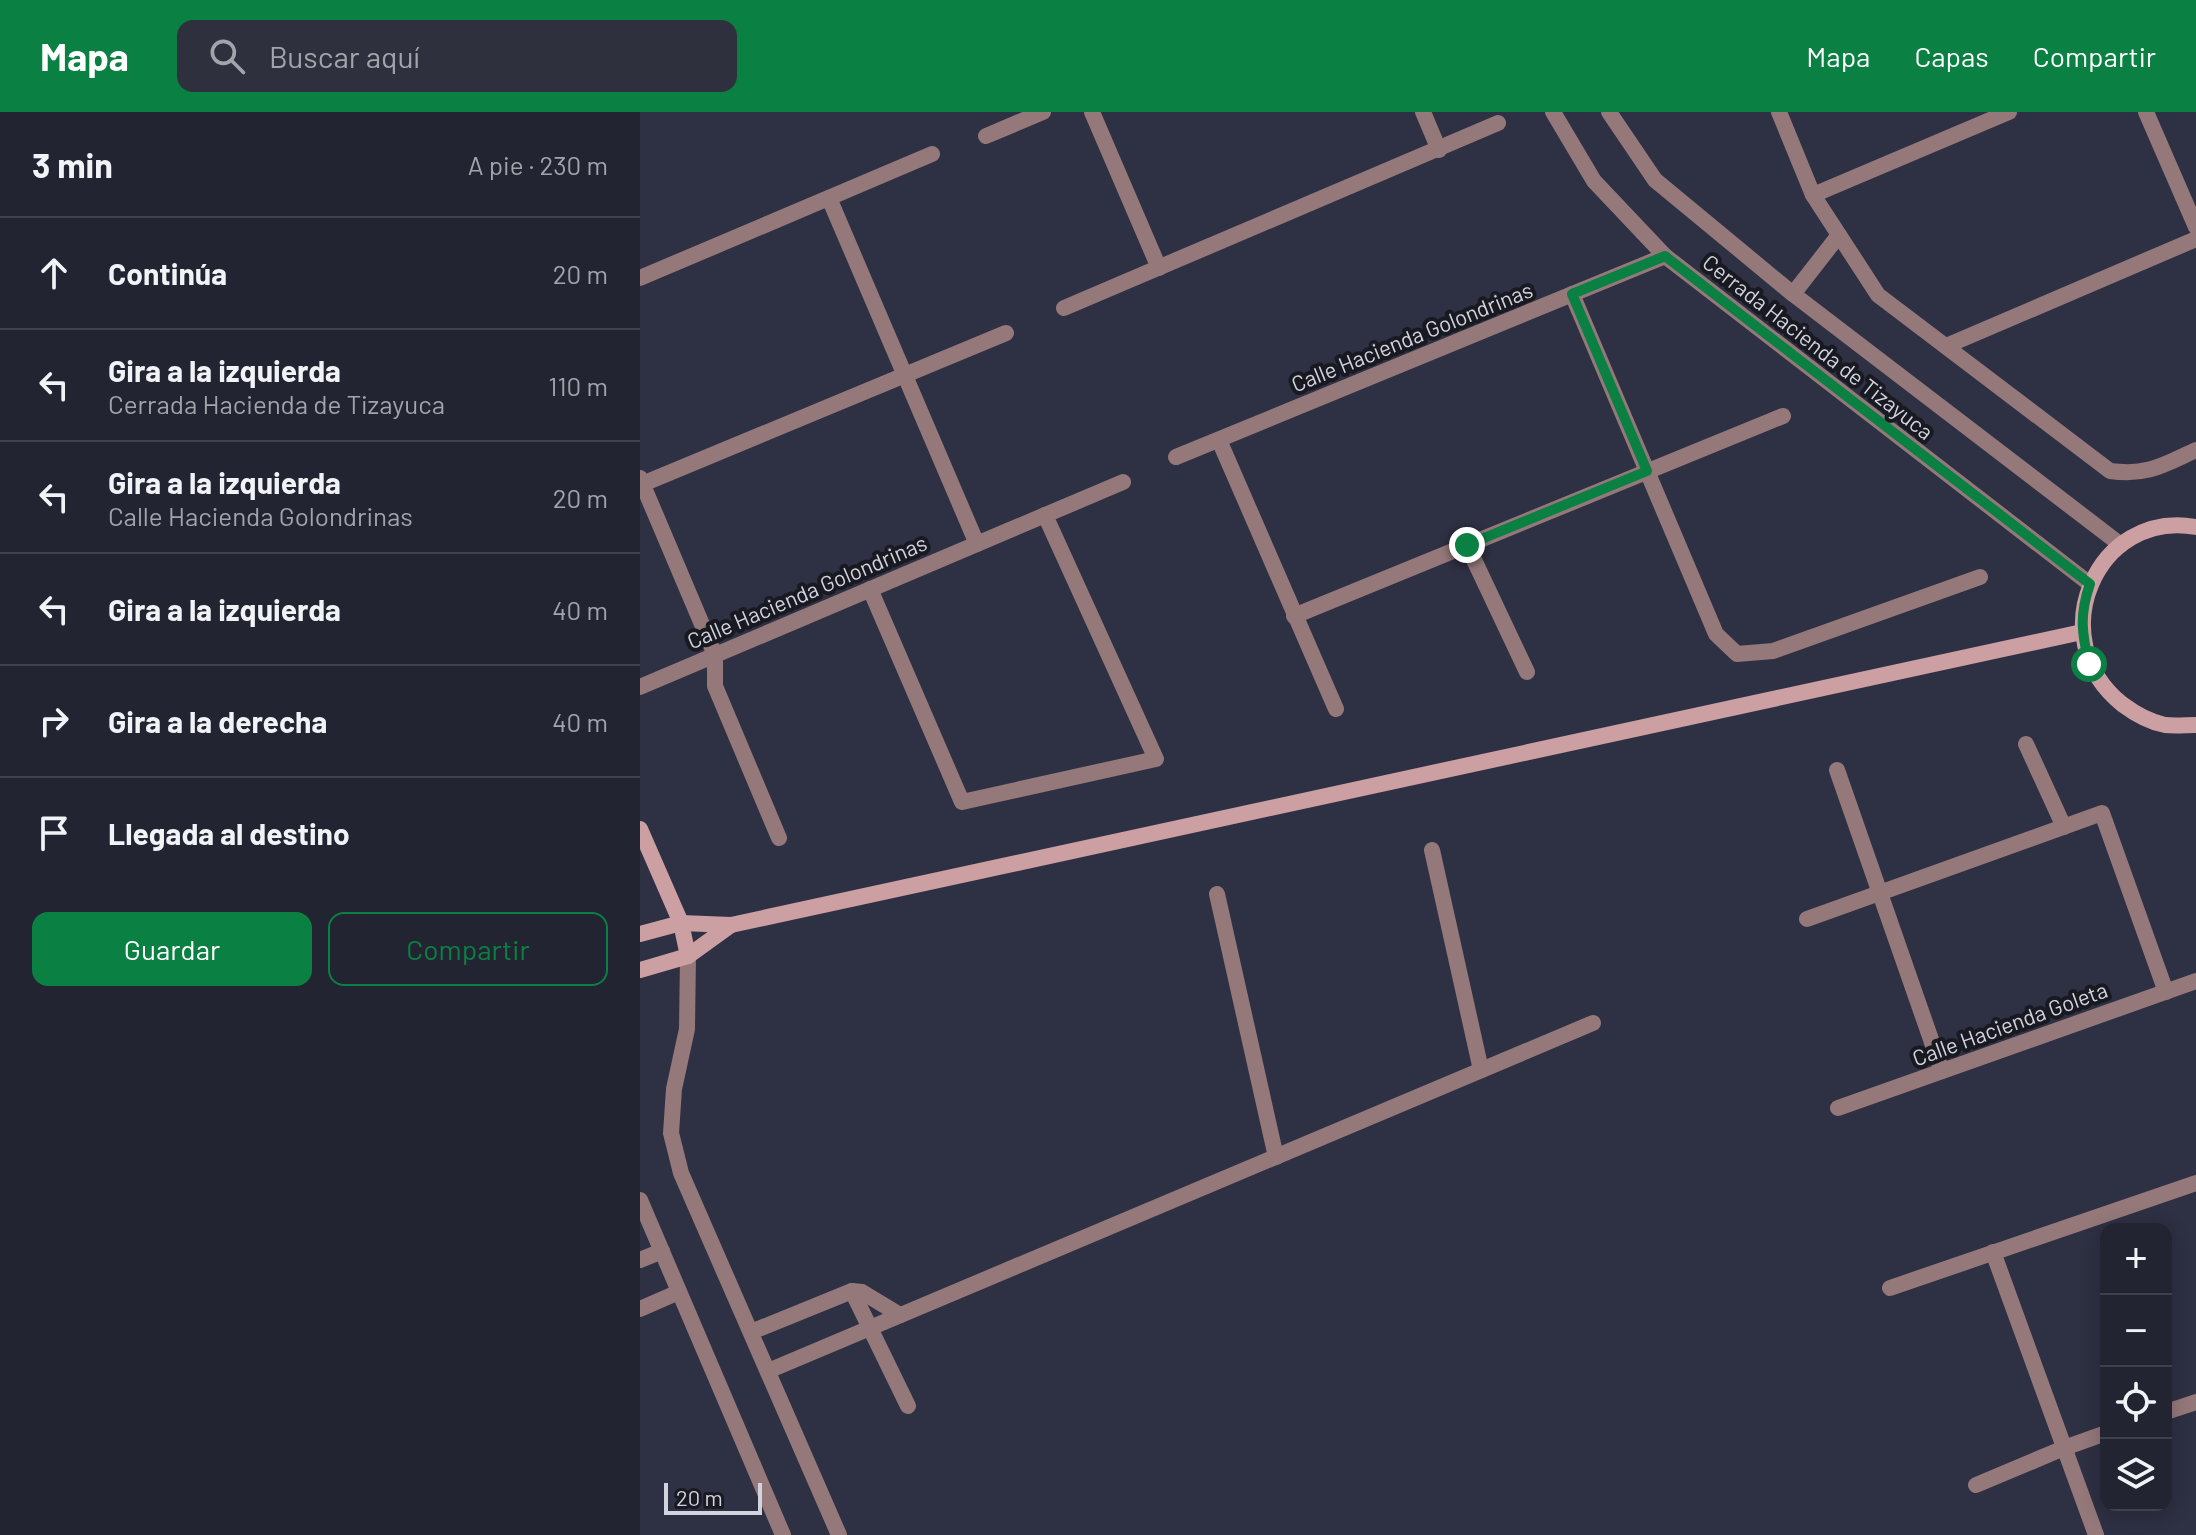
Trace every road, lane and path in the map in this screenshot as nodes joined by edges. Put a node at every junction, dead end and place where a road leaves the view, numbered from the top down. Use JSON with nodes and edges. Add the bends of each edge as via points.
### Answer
{"nodes":[{"id":1,"x":1043,"y":112,"type":"edge"},
{"id":2,"x":1092,"y":112,"type":"edge"},
{"id":3,"x":1423,"y":112,"type":"edge"},
{"id":4,"x":1553,"y":112,"type":"edge"},
{"id":5,"x":1609,"y":112,"type":"edge"},
{"id":6,"x":1779,"y":112,"type":"edge"},
{"id":7,"x":2009,"y":112,"type":"edge"},
{"id":8,"x":2146,"y":112,"type":"edge"},
{"id":9,"x":1498,"y":123,"type":"dead end"},
{"id":10,"x":986,"y":136,"type":"dead end"},
{"id":11,"x":1439,"y":150,"type":"junction"},
{"id":12,"x":932,"y":154,"type":"dead end"},
{"id":13,"x":1813,"y":195,"type":"junction"},
{"id":14,"x":829,"y":198,"type":"junction"},
{"id":15,"x":2196,"y":227,"type":"edge"},
{"id":16,"x":1839,"y":235,"type":"junction"},
{"id":17,"x":2196,"y":239,"type":"edge"},
{"id":18,"x":1665,"y":256,"type":"junction"},
{"id":19,"x":1159,"y":268,"type":"junction"},
{"id":20,"x":640,"y":278,"type":"edge"},
{"id":21,"x":1572,"y":294,"type":"junction"},
{"id":22,"x":1793,"y":294,"type":"junction"},
{"id":23,"x":1064,"y":308,"type":"dead end"},
{"id":24,"x":1006,"y":333,"type":"dead end"},
{"id":25,"x":1946,"y":346,"type":"junction"},
{"id":26,"x":905,"y":375,"type":"junction"},
{"id":27,"x":1783,"y":416,"type":"dead end"},
{"id":28,"x":1219,"y":440,"type":"junction"},
{"id":29,"x":2196,"y":450,"type":"edge"},
{"id":30,"x":1176,"y":457,"type":"dead end"},
{"id":31,"x":1647,"y":471,"type":"junction"},
{"id":32,"x":641,"y":482,"type":"edge"},
{"id":33,"x":1123,"y":482,"type":"dead end"},
{"id":34,"x":1045,"y":515,"type":"junction"},
{"id":35,"x":2196,"y":527,"type":"edge"},
{"id":36,"x":977,"y":544,"type":"junction"},
{"id":37,"x":1467,"y":545,"type":"junction"},
{"id":38,"x":2121,"y":545,"type":"junction"},
{"id":39,"x":1980,"y":577,"type":"dead end"},
{"id":40,"x":2090,"y":584,"type":"junction"},
{"id":41,"x":870,"y":589,"type":"junction"},
{"id":42,"x":1294,"y":616,"type":"junction"},
{"id":43,"x":2082,"y":632,"type":"junction"},
{"id":44,"x":715,"y":655,"type":"junction"},
{"id":45,"x":1527,"y":672,"type":"dead end"},
{"id":46,"x":640,"y":687,"type":"edge"},
{"id":47,"x":1336,"y":709,"type":"dead end"},
{"id":48,"x":2196,"y":725,"type":"edge"},
{"id":49,"x":2026,"y":744,"type":"dead end"},
{"id":50,"x":1837,"y":770,"type":"dead end"},
{"id":51,"x":2064,"y":827,"type":"junction"},
{"id":52,"x":640,"y":829,"type":"edge"},
{"id":53,"x":779,"y":838,"type":"dead end"},
{"id":54,"x":1432,"y":850,"type":"dead end"},
{"id":55,"x":1880,"y":893,"type":"junction"},
{"id":56,"x":1217,"y":894,"type":"dead end"},
{"id":57,"x":1807,"y":919,"type":"dead end"},
{"id":58,"x":681,"y":923,"type":"junction"},
{"id":59,"x":731,"y":925,"type":"junction"},
{"id":60,"x":640,"y":934,"type":"edge"},
{"id":61,"x":688,"y":956,"type":"junction"},
{"id":62,"x":640,"y":970,"type":"edge"},
{"id":63,"x":2196,"y":981,"type":"edge"},
{"id":64,"x":2166,"y":992,"type":"junction"},
{"id":65,"x":1593,"y":1023,"type":"dead end"},
{"id":66,"x":1481,"y":1070,"type":"junction"},
{"id":67,"x":1942,"y":1071,"type":"junction"},
{"id":68,"x":1838,"y":1108,"type":"dead end"},
{"id":69,"x":1276,"y":1157,"type":"junction"},
{"id":70,"x":2196,"y":1183,"type":"edge"},
{"id":71,"x":640,"y":1200,"type":"edge"},
{"id":72,"x":662,"y":1251,"type":"junction"},
{"id":73,"x":1993,"y":1252,"type":"junction"},
{"id":74,"x":640,"y":1260,"type":"edge"},
{"id":75,"x":1890,"y":1288,"type":"dead end"},
{"id":76,"x":852,"y":1291,"type":"junction"},
{"id":77,"x":679,"y":1292,"type":"junction"},
{"id":78,"x":640,"y":1309,"type":"edge"},
{"id":79,"x":900,"y":1315,"type":"junction"},
{"id":80,"x":870,"y":1328,"type":"junction"},
{"id":81,"x":751,"y":1332,"type":"junction"},
{"id":82,"x":768,"y":1371,"type":"junction"},
{"id":83,"x":2196,"y":1402,"type":"edge"},
{"id":84,"x":908,"y":1406,"type":"dead end"},
{"id":85,"x":2172,"y":1410,"type":"edge"},
{"id":86,"x":2100,"y":1435,"type":"edge"},
{"id":87,"x":2064,"y":1448,"type":"junction"},
{"id":88,"x":1976,"y":1485,"type":"dead end"},
{"id":89,"x":783,"y":1535,"type":"edge"},
{"id":90,"x":839,"y":1535,"type":"edge"},
{"id":91,"x":2096,"y":1535,"type":"edge"}],
"edges":[{"from":1,"to":10,"type":"street"},
{"from":2,"to":19,"type":"street"},
{"from":3,"to":11,"type":"street"},
{"from":4,"to":18,"type":"street","name":"Cerrada Hacienda de Tizayuca","via":[[1594,181]]},
{"from":5,"to":22,"type":"street","name":"Cerrada Hacienda de Tizayuca","via":[[1655,180]]},
{"from":6,"to":13,"type":"street"},
{"from":7,"to":13,"type":"street"},
{"from":8,"to":15,"type":"street"},
{"from":9,"to":11,"type":"street"},
{"from":11,"to":19,"type":"street"},
{"from":12,"to":14,"type":"street"},
{"from":13,"to":16,"type":"street"},
{"from":14,"to":20,"type":"street"},
{"from":14,"to":26,"type":"street"},
{"from":16,"to":22,"type":"street"},
{"from":16,"to":25,"type":"street","via":[[1878,295]]},
{"from":17,"to":25,"type":"street"},
{"from":18,"to":21,"type":"street","name":"Calle Hacienda Golondrinas"},
{"from":18,"to":40,"type":"street","name":"Cerrada Hacienda de Tizayuca"},
{"from":19,"to":23,"type":"street"},
{"from":21,"to":28,"type":"street","name":"Calle Hacienda Golondrinas"},
{"from":21,"to":31,"type":"street"},
{"from":22,"to":38,"type":"street","name":"Cerrada Hacienda de Tizayuca"},
{"from":24,"to":26,"type":"street"},
{"from":25,"to":29,"type":"street","via":[[2110,471],[2148,472]]},
{"from":26,"to":32,"type":"street"},
{"from":26,"to":36,"type":"street"},
{"from":27,"to":31,"type":"street"},
{"from":28,"to":30,"type":"street","name":"Calle Hacienda Golondrinas"},
{"from":28,"to":42,"type":"street"},
{"from":31,"to":37,"type":"street"},
{"from":31,"to":39,"type":"street","via":[[1716,634],[1737,654],[1773,651]]},
{"from":32,"to":44,"type":"street"},
{"from":33,"to":34,"type":"street","name":"Calle Hacienda Golondrinas"},
{"from":34,"to":36,"type":"street","name":"Calle Hacienda Golondrinas"},
{"from":34,"to":41,"type":"street","via":[[1156,759],[962,802]]},
{"from":35,"to":38,"type":"street","via":[[2149,529]]},
{"from":36,"to":41,"type":"street","name":"Calle Hacienda Golondrinas"},
{"from":37,"to":42,"type":"street"},
{"from":37,"to":45,"type":"street"},
{"from":38,"to":40,"type":"street"},
{"from":40,"to":43,"type":"street"},
{"from":41,"to":44,"type":"street","name":"Calle Hacienda Golondrinas"},
{"from":42,"to":47,"type":"street"},
{"from":43,"to":48,"type":"street","via":[[2089,664],[2107,692],[2134,713],[2165,725]]},
{"from":43,"to":59,"type":"street"},
{"from":44,"to":46,"type":"street","name":"Calle Hacienda Golondrinas"},
{"from":44,"to":53,"type":"street","via":[[715,686]]},
{"from":49,"to":51,"type":"street"},
{"from":50,"to":55,"type":"street"},
{"from":51,"to":55,"type":"street"},
{"from":51,"to":64,"type":"street","via":[[2102,813]]},
{"from":52,"to":58,"type":"street"},
{"from":54,"to":66,"type":"street"},
{"from":55,"to":57,"type":"street"},
{"from":55,"to":67,"type":"street"},
{"from":56,"to":69,"type":"street"},
{"from":58,"to":59,"type":"street"},
{"from":58,"to":60,"type":"street"},
{"from":58,"to":61,"type":"street"},
{"from":59,"to":61,"type":"street"},
{"from":61,"to":62,"type":"street"},
{"from":61,"to":81,"type":"street","via":[[687,1029],[671,1133],[681,1173]]},
{"from":63,"to":64,"type":"street","name":"Calle Hacienda Goleta"},
{"from":64,"to":67,"type":"street","name":"Calle Hacienda Goleta"},
{"from":65,"to":66,"type":"street"},
{"from":66,"to":69,"type":"street"},
{"from":67,"to":68,"type":"street","name":"Calle Hacienda Goleta"},
{"from":69,"to":79,"type":"street"},
{"from":70,"to":73,"type":"street"},
{"from":71,"to":72,"type":"street"},
{"from":72,"to":74,"type":"street"},
{"from":72,"to":77,"type":"street"},
{"from":73,"to":75,"type":"street"},
{"from":73,"to":87,"type":"street"},
{"from":76,"to":79,"type":"street"},
{"from":76,"to":80,"type":"street"},
{"from":76,"to":81,"type":"street"},
{"from":77,"to":78,"type":"street"},
{"from":77,"to":89,"type":"street"},
{"from":79,"to":80,"type":"street"},
{"from":80,"to":82,"type":"street"},
{"from":80,"to":84,"type":"street"},
{"from":81,"to":82,"type":"street"},
{"from":82,"to":90,"type":"street"},
{"from":83,"to":85,"type":"street"},
{"from":86,"to":87,"type":"street"},
{"from":87,"to":88,"type":"street"},
{"from":87,"to":91,"type":"street"}]}
